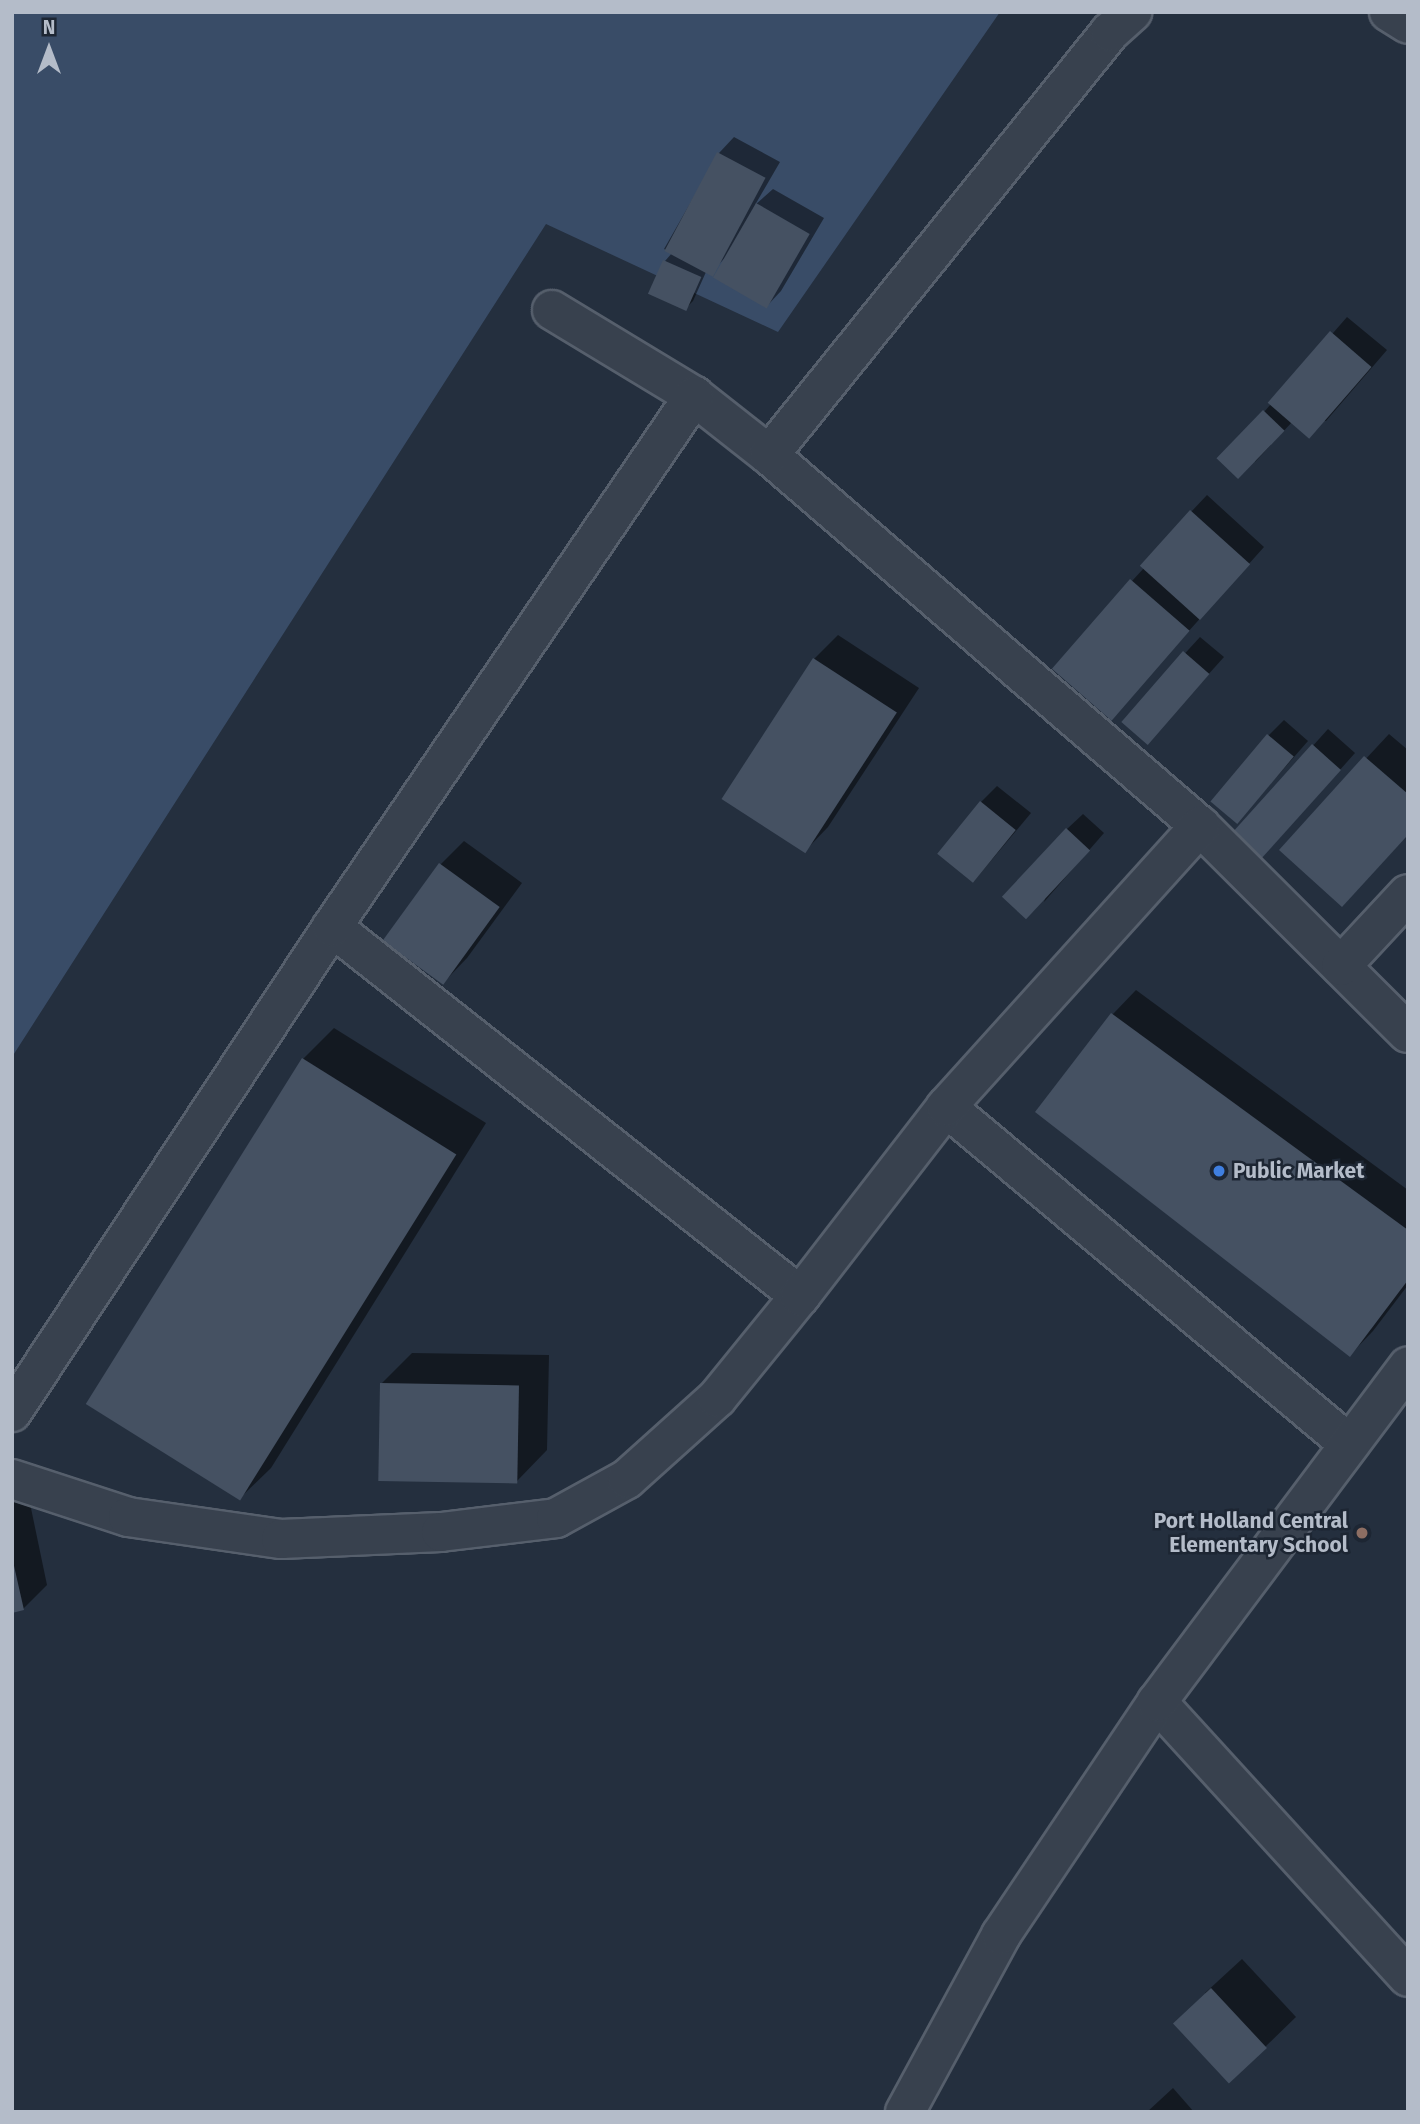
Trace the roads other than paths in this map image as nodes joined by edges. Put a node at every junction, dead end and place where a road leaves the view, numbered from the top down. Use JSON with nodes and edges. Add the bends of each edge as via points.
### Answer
{"nodes":[{"id":1,"x":1132,"y":12,"type":"edge"},
{"id":2,"x":1388,"y":12,"type":"edge"},
{"id":3,"x":1408,"y":24,"type":"edge"},
{"id":4,"x":552,"y":310,"type":"dead end"},
{"id":5,"x":694,"y":396,"type":"junction"},
{"id":6,"x":769,"y":456,"type":"junction"},
{"id":7,"x":1200,"y":826,"type":"junction"},
{"id":8,"x":1408,"y":894,"type":"edge"},
{"id":9,"x":332,"y":927,"type":"junction"},
{"id":10,"x":1341,"y":967,"type":"junction"},
{"id":11,"x":1408,"y":1033,"type":"edge"},
{"id":12,"x":946,"y":1107,"type":"junction"},
{"id":13,"x":800,"y":1296,"type":"junction"},
{"id":14,"x":1408,"y":1366,"type":"edge"},
{"id":15,"x":12,"y":1412,"type":"edge"},
{"id":16,"x":1349,"y":1444,"type":"junction"},
{"id":17,"x":12,"y":1479,"type":"edge"},
{"id":18,"x":1157,"y":1702,"type":"junction"},
{"id":19,"x":1408,"y":1978,"type":"edge"},
{"id":20,"x":905,"y":2112,"type":"edge"}],
"edges":[{"from":1,"to":6,"type":"street","via":[[1110,32]]},
{"from":2,"to":3,"type":"street"},
{"from":4,"to":5,"type":"street"},
{"from":5,"to":6,"type":"street"},
{"from":5,"to":9,"type":"street"},
{"from":6,"to":7,"type":"street"},
{"from":7,"to":10,"type":"street"},
{"from":7,"to":12,"type":"street"},
{"from":8,"to":10,"type":"street"},
{"from":9,"to":13,"type":"street"},
{"from":9,"to":15,"type":"street"},
{"from":10,"to":11,"type":"street"},
{"from":12,"to":13,"type":"street"},
{"from":12,"to":16,"type":"street"},
{"from":13,"to":17,"type":"street","via":[[716,1398],[626,1479],[556,1518],[442,1532],[281,1539],[128,1517]]},
{"from":14,"to":16,"type":"street"},
{"from":16,"to":18,"type":"street"},
{"from":18,"to":19,"type":"street"},
{"from":18,"to":20,"type":"street","via":[[1001,1935]]}]}
